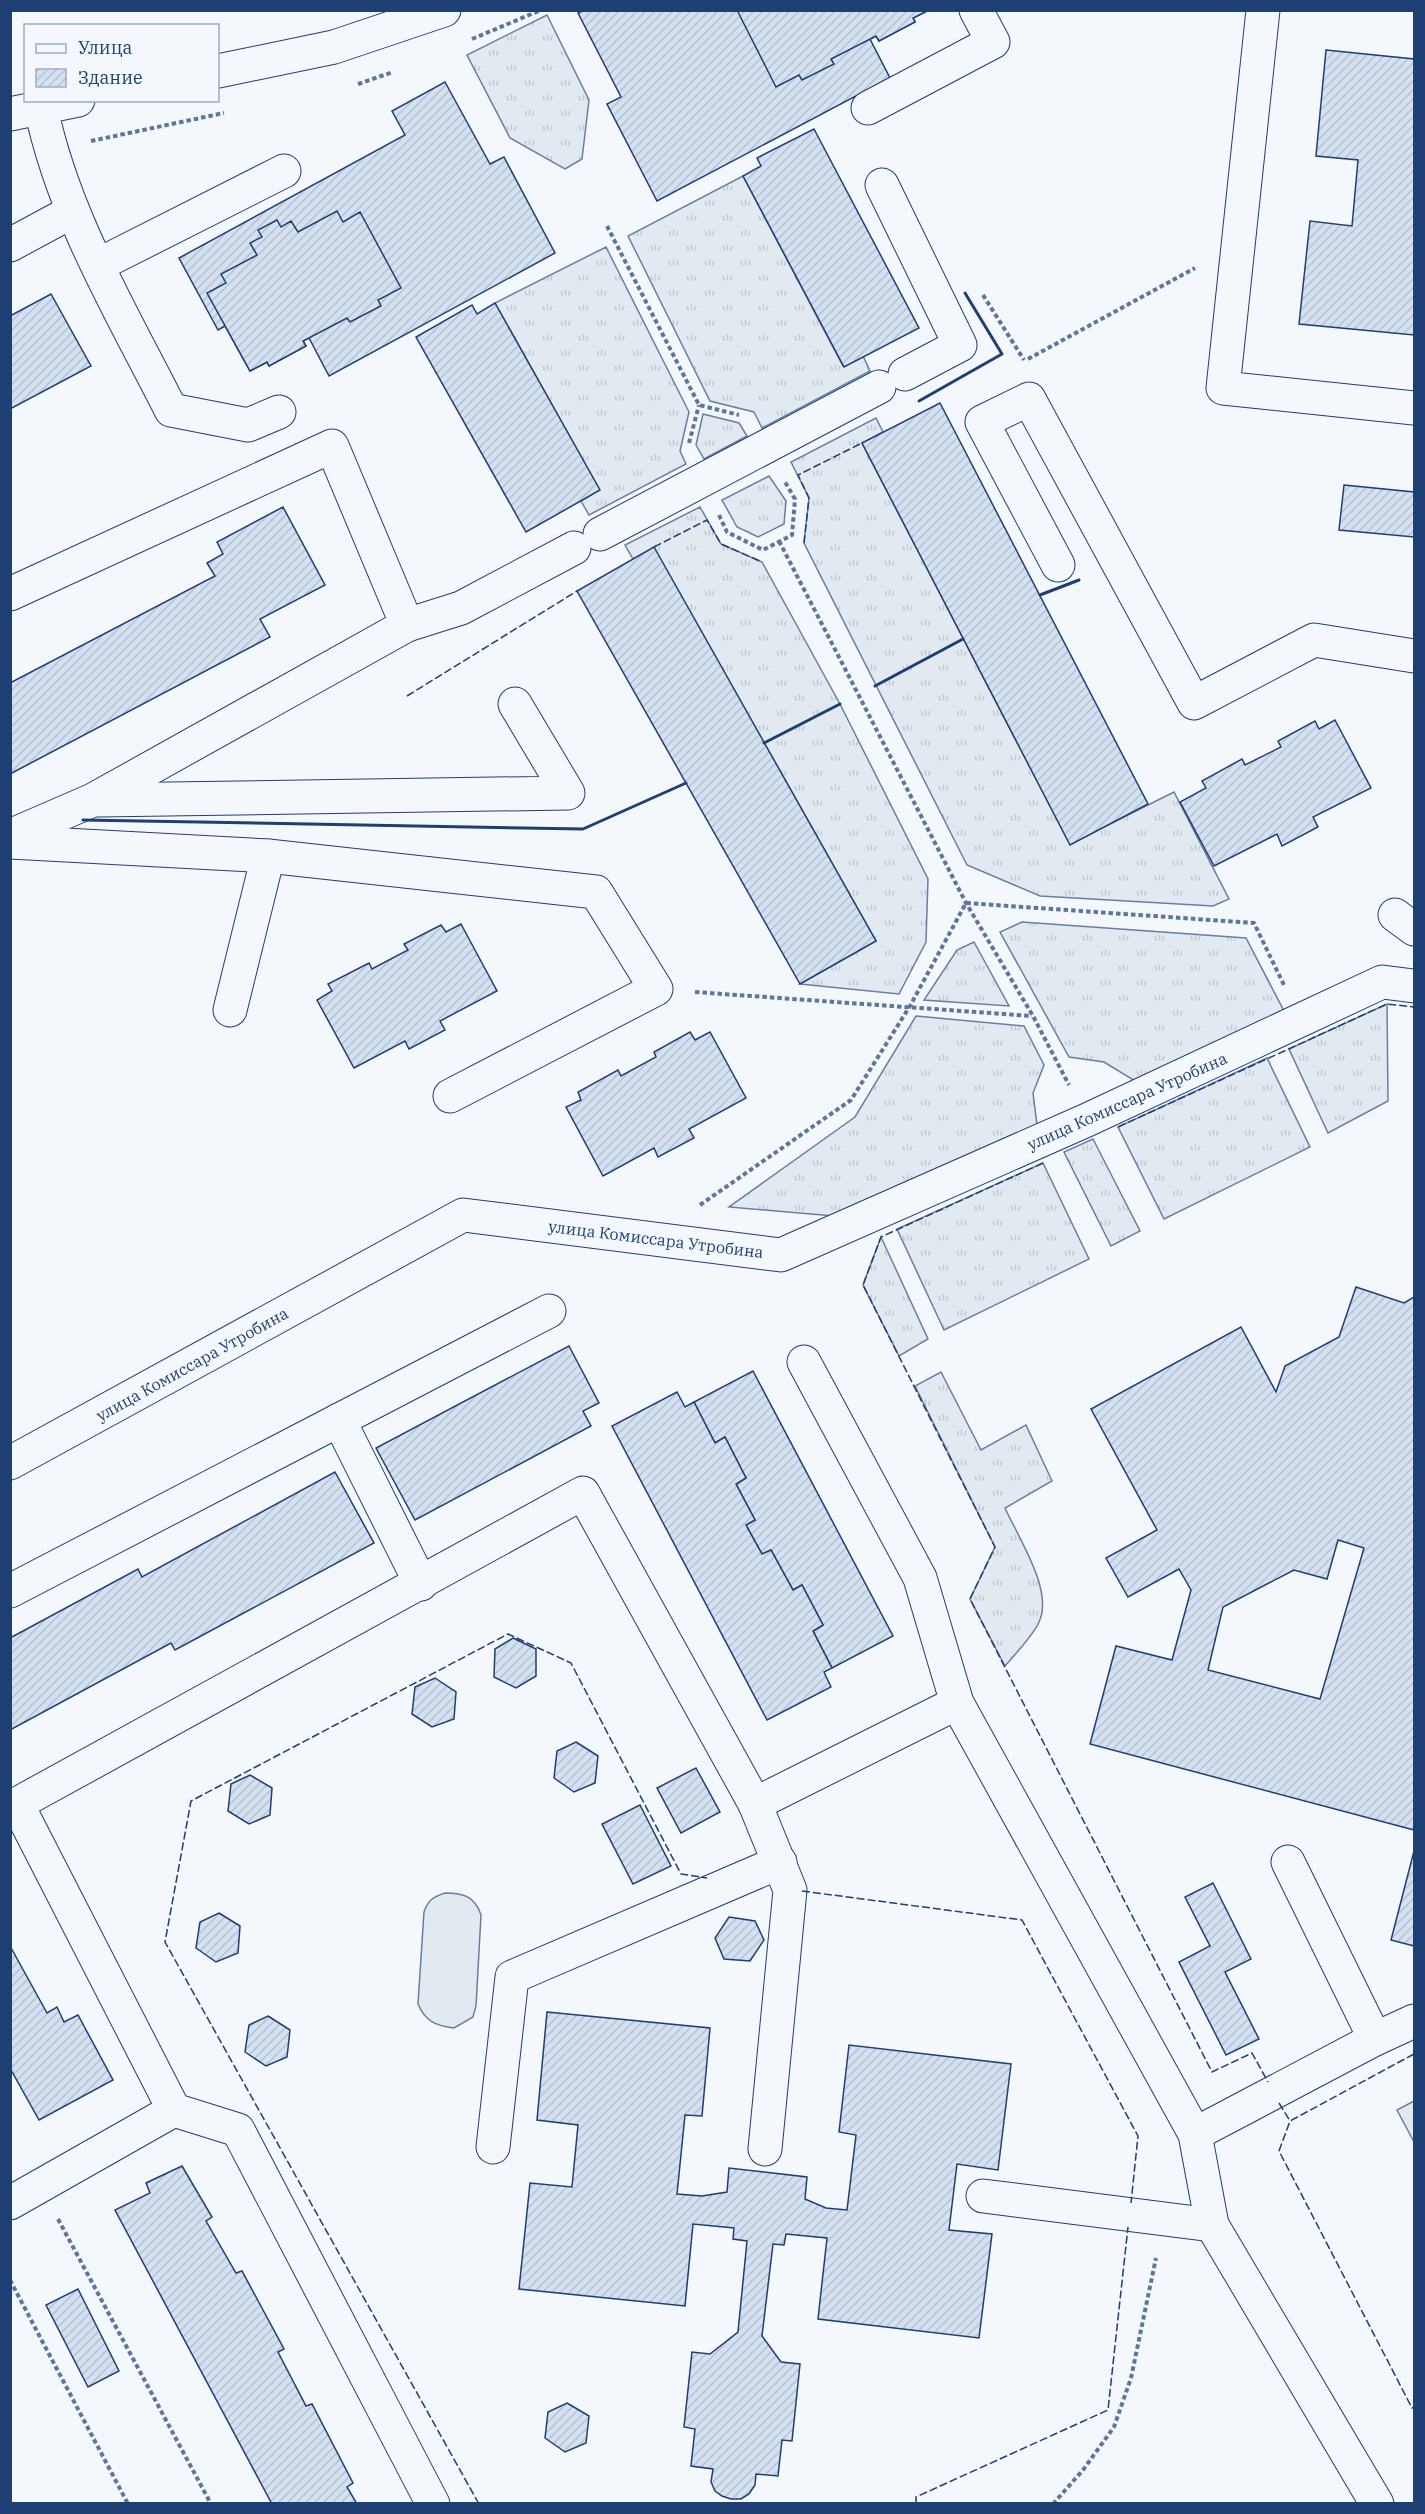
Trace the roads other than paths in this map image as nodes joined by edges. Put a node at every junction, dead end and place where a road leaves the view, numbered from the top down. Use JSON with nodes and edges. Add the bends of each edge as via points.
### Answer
{"nodes":[{"id":1,"x":444,"y":10,"type":"edge"},
{"id":2,"x":976,"y":10,"type":"edge"},
{"id":3,"x":1263,"y":10,"type":"edge"},
{"id":4,"x":219,"y":71,"type":"edge"},
{"id":5,"x":69,"y":102,"type":"edge"},
{"id":6,"x":868,"y":108,"type":"dead end"},
{"id":7,"x":26,"y":111,"type":"edge"},
{"id":8,"x":284,"y":171,"type":"dead end"},
{"id":9,"x":882,"y":185,"type":"dead end"},
{"id":10,"x":73,"y":211,"type":"junction"},
{"id":11,"x":10,"y":245,"type":"edge"},
{"id":12,"x":98,"y":265,"type":"junction"},
{"id":13,"x":1414,"y":408,"type":"edge"},
{"id":14,"x":279,"y":412,"type":"dead end"},
{"id":15,"x":1058,"y":565,"type":"dead end"},
{"id":16,"x":10,"y":594,"type":"edge"},
{"id":17,"x":407,"y":625,"type":"junction"},
{"id":18,"x":1414,"y":656,"type":"edge"},
{"id":19,"x":515,"y":704,"type":"dead end"},
{"id":20,"x":93,"y":800,"type":"junction"},
{"id":21,"x":10,"y":836,"type":"edge"},
{"id":22,"x":10,"y":842,"type":"edge"},
{"id":23,"x":268,"y":856,"type":"junction"},
{"id":24,"x":1414,"y":986,"type":"edge"},
{"id":25,"x":230,"y":1010,"type":"dead end"},
{"id":26,"x":450,"y":1096,"type":"dead end"},
{"id":27,"x":549,"y":1311,"type":"dead end"},
{"id":28,"x":804,"y":1362,"type":"dead end"},
{"id":29,"x":339,"y":1420,"type":"junction"},
{"id":30,"x":10,"y":1463,"type":"edge"},
{"id":31,"x":421,"y":1584,"type":"junction"},
{"id":32,"x":10,"y":1591,"type":"edge"},
{"id":33,"x":957,"y":1703,"type":"junction"},
{"id":34,"x":755,"y":1804,"type":"junction"},
{"id":35,"x":780,"y":1862,"type":"junction"},
{"id":36,"x":1288,"y":1862,"type":"dead end"},
{"id":37,"x":1414,"y":2021,"type":"edge"},
{"id":38,"x":1376,"y":2039,"type":"junction"},
{"id":39,"x":174,"y":2110,"type":"junction"},
{"id":40,"x":1195,"y":2134,"type":"junction"},
{"id":41,"x":493,"y":2146,"type":"dead end"},
{"id":42,"x":765,"y":2149,"type":"dead end"},
{"id":43,"x":983,"y":2196,"type":"dead end"},
{"id":44,"x":10,"y":2203,"type":"edge"},
{"id":45,"x":1212,"y":2225,"type":"junction"},
{"id":46,"x":433,"y":2504,"type":"edge"},
{"id":47,"x":1377,"y":2504,"type":"edge"}],
"edges":[{"from":1,"to":4,"type":"street","via":[[334,47]]},
{"from":2,"to":6,"type":"street","via":[[993,42]]},
{"from":3,"to":13,"type":"street","via":[[1223,388]]},
{"from":5,"to":7,"type":"street"},
{"from":7,"to":10,"type":"street","via":[[50,150]]},
{"from":8,"to":12,"type":"street"},
{"from":9,"to":17,"type":"street","via":[[960,345],[461,608]]},
{"from":10,"to":11,"type":"street"},
{"from":10,"to":12,"type":"street"},
{"from":12,"to":14,"type":"street","via":[[171,410],[248,425]]},
{"from":15,"to":18,"type":"street","via":[[982,422],[1029,399],[1194,703],[1314,640]]},
{"from":16,"to":17,"type":"street","via":[[332,446]]},
{"from":17,"to":20,"type":"street"},
{"from":19,"to":20,"type":"street","via":[[568,793]]},
{"from":20,"to":21,"type":"street"},
{"from":22,"to":23,"type":"street"},
{"from":23,"to":25,"type":"street"},
{"from":23,"to":26,"type":"street","via":[[596,892],[656,989]]},
{"from":24,"to":30,"type":"street","name":"улица Комиссара Утробина","via":[[1382,982],[1088,1120],[781,1255],[463,1215]]},
{"from":27,"to":29,"type":"street"},
{"from":28,"to":33,"type":"street","via":[[920,1578]]},
{"from":29,"to":31,"type":"street"},
{"from":29,"to":32,"type":"street"},
{"from":31,"to":34,"type":"street","via":[[583,1493]]},
{"from":31,"to":39,"type":"street","via":[[17,1804]]},
{"from":33,"to":34,"type":"street"},
{"from":33,"to":40,"type":"street"},
{"from":34,"to":35,"type":"street"},
{"from":35,"to":41,"type":"street","via":[[512,1977]]},
{"from":35,"to":42,"type":"street","via":[[790,1890]]},
{"from":36,"to":38,"type":"street"},
{"from":37,"to":38,"type":"street"},
{"from":38,"to":40,"type":"street"},
{"from":39,"to":44,"type":"street"},
{"from":39,"to":46,"type":"street","via":[[238,2130]]},
{"from":40,"to":45,"type":"street"},
{"from":43,"to":45,"type":"street"},
{"from":45,"to":47,"type":"street"}]}
